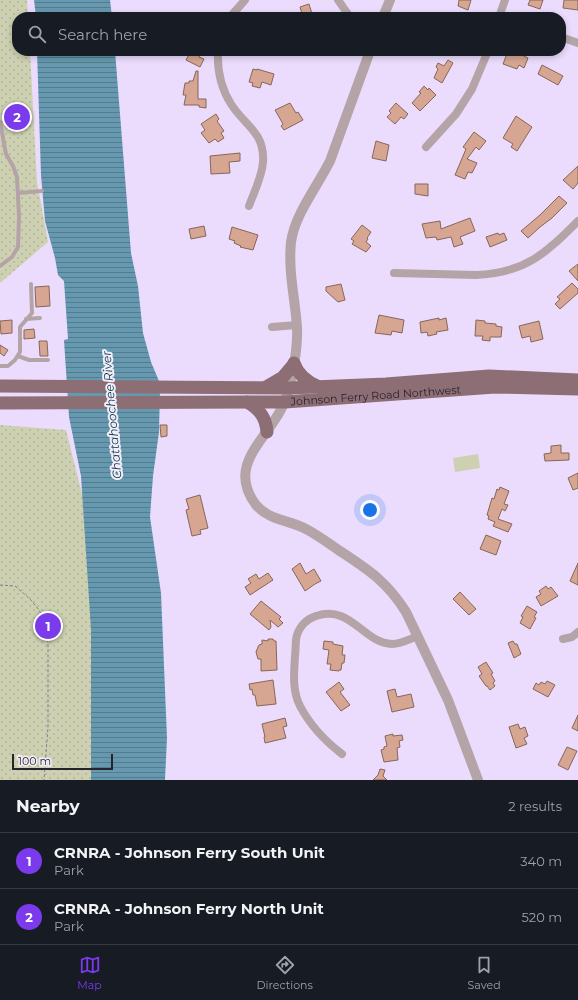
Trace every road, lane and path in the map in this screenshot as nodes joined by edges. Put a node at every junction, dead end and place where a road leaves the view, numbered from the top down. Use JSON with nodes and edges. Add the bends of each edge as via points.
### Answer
{"nodes":[{"id":1,"x":245,"y":0,"type":"edge"},
{"id":2,"x":338,"y":0,"type":"edge"},
{"id":3,"x":390,"y":0,"type":"edge"},
{"id":4,"x":505,"y":0,"type":"edge"},
{"id":5,"x":234,"y":12,"type":"edge"},
{"id":6,"x":346,"y":12,"type":"edge"},
{"id":7,"x":385,"y":12,"type":"edge"},
{"id":8,"x":501,"y":12,"type":"edge"},
{"id":9,"x":566,"y":39,"type":"edge"},
{"id":10,"x":578,"y":43,"type":"edge"},
{"id":11,"x":218,"y":56,"type":"edge"},
{"id":12,"x":368,"y":56,"type":"edge"},
{"id":13,"x":486,"y":56,"type":"edge"},
{"id":14,"x":0,"y":122,"type":"edge"},
{"id":15,"x":426,"y":147,"type":"dead end"},
{"id":16,"x":42,"y":191,"type":"dead end"},
{"id":17,"x":18,"y":193,"type":"junction"},
{"id":18,"x":249,"y":206,"type":"dead end"},
{"id":19,"x":578,"y":221,"type":"edge"},
{"id":20,"x":0,"y":266,"type":"edge"},
{"id":21,"x":394,"y":273,"type":"dead end"},
{"id":22,"x":31,"y":284,"type":"dead end"},
{"id":23,"x":40,"y":318,"type":"dead end"},
{"id":24,"x":26,"y":319,"type":"junction"},
{"id":25,"x":297,"y":325,"type":"junction"},
{"id":26,"x":272,"y":327,"type":"dead end"},
{"id":27,"x":18,"y":356,"type":"junction"},
{"id":28,"x":48,"y":360,"type":"dead end"},
{"id":29,"x":294,"y":364,"type":"junction"},
{"id":30,"x":0,"y":366,"type":"edge"},
{"id":31,"x":578,"y":380,"type":"edge"},
{"id":32,"x":0,"y":386,"type":"edge"},
{"id":33,"x":319,"y":387,"type":"junction"},
{"id":34,"x":264,"y":388,"type":"junction"},
{"id":35,"x":289,"y":388,"type":"junction"},
{"id":36,"x":578,"y":389,"type":"edge"},
{"id":37,"x":246,"y":402,"type":"junction"},
{"id":38,"x":285,"y":402,"type":"junction"},
{"id":39,"x":0,"y":403,"type":"edge"},
{"id":40,"x":267,"y":432,"type":"junction"},
{"id":41,"x":0,"y":585,"type":"edge"},
{"id":42,"x":578,"y":632,"type":"edge"},
{"id":43,"x":418,"y":636,"type":"junction"},
{"id":44,"x":563,"y":639,"type":"dead end"},
{"id":45,"x":342,"y":754,"type":"dead end"},
{"id":46,"x":44,"y":780,"type":"edge"},
{"id":47,"x":478,"y":780,"type":"edge"}],
"edges":[{"from":1,"to":5,"type":"street"},
{"from":2,"to":6,"type":"street"},
{"from":3,"to":7,"type":"street"},
{"from":4,"to":8,"type":"street"},
{"from":9,"to":10,"type":"street"},
{"from":11,"to":18,"type":"street","via":[[224,92],[231,105],[257,135],[263,155],[261,172]]},
{"from":12,"to":25,"type":"street","via":[[330,161],[307,200],[291,242],[290,272]]},
{"from":13,"to":15,"type":"street","via":[[464,102]]},
{"from":14,"to":17,"type":"lane","via":[[6,154],[16,171]]},
{"from":16,"to":17,"type":"lane"},
{"from":17,"to":20,"type":"lane","via":[[18,247],[12,257]]},
{"from":19,"to":21,"type":"street","via":[[554,245],[536,258],[507,272],[490,275]]},
{"from":22,"to":24,"type":"lane","via":[[32,313]]},
{"from":23,"to":24,"type":"lane"},
{"from":24,"to":27,"type":"lane","via":[[20,327]]},
{"from":25,"to":26,"type":"street"},
{"from":25,"to":29,"type":"street"},
{"from":27,"to":28,"type":"lane","via":[[28,360]]},
{"from":27,"to":30,"type":"lane","via":[[8,366]]},
{"from":29,"to":33,"type":"main road","via":[[302,377]]},
{"from":29,"to":34,"type":"main road","via":[[283,377]]},
{"from":29,"to":35,"type":"street"},
{"from":31,"to":33,"type":"main road","name":"Johnson Ferry Road Northwest","via":[[489,376]]},
{"from":32,"to":34,"type":"main road","name":"Johnson Ferry Road Northwest"},
{"from":33,"to":35,"type":"main road","name":"Johnson Ferry Road Northwest"},
{"from":34,"to":35,"type":"main road","name":"Johnson Ferry Road Northwest"},
{"from":35,"to":38,"type":"street"},
{"from":36,"to":38,"type":"main road","name":"Johnson Ferry Road Northwest","via":[[495,387]]},
{"from":37,"to":38,"type":"main road","name":"Johnson Ferry Road Northwest"},
{"from":37,"to":39,"type":"main road","name":"Johnson Ferry Road Northwest"},
{"from":37,"to":40,"type":"main road","via":[[263,416]]},
{"from":38,"to":40,"type":"street"},
{"from":40,"to":43,"type":"street","via":[[246,465],[245,482],[251,497],[261,510],[270,516],[310,531],[372,572],[398,599]]},
{"from":41,"to":46,"type":"path","via":[[14,586],[20,590],[39,610],[45,622],[48,643],[48,727]]},
{"from":42,"to":44,"type":"street"},
{"from":43,"to":45,"type":"street","via":[[399,643],[385,643],[334,613],[314,616],[300,628],[296,641],[296,694],[300,706],[324,739]]},
{"from":43,"to":47,"type":"street","via":[[448,700]]}]}
